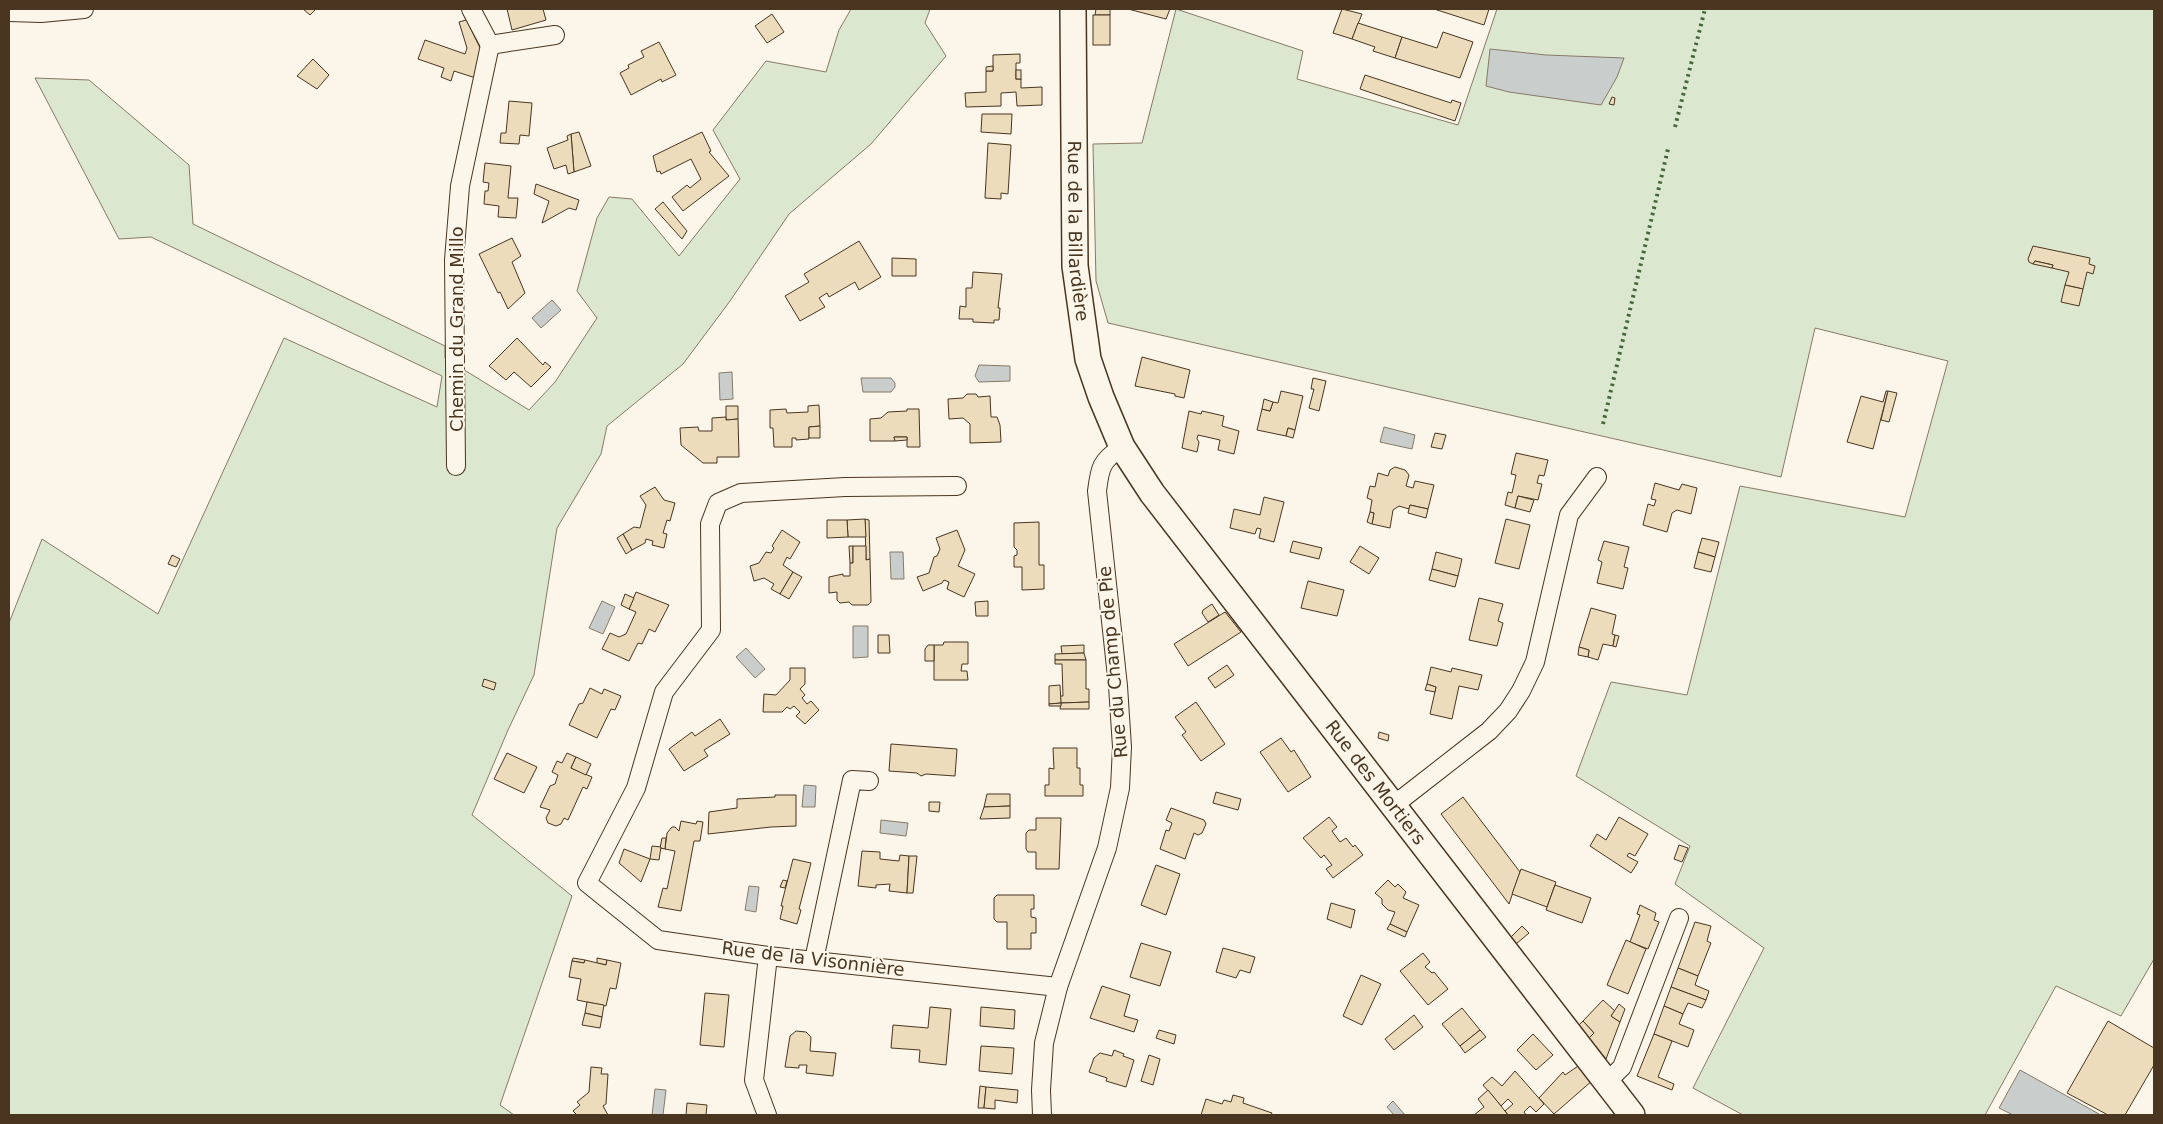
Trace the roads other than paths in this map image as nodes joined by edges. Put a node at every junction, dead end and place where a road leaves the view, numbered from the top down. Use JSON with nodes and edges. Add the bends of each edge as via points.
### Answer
{"nodes":[{"id":1,"x":84,"y":9,"type":"edge"},
{"id":2,"x":472,"y":9,"type":"edge"},
{"id":3,"x":1073,"y":9,"type":"edge"},
{"id":4,"x":9,"y":12,"type":"edge"},
{"id":5,"x":555,"y":35,"type":"dead end"},
{"id":6,"x":490,"y":45,"type":"junction"},
{"id":7,"x":1122,"y":447,"type":"junction"},
{"id":8,"x":456,"y":466,"type":"dead end"},
{"id":9,"x":1597,"y":477,"type":"dead end"},
{"id":10,"x":957,"y":486,"type":"dead end"},
{"id":11,"x":869,"y":781,"type":"dead end"},
{"id":12,"x":1392,"y":803,"type":"junction"},
{"id":13,"x":1679,"y":918,"type":"dead end"},
{"id":14,"x":768,"y":956,"type":"junction"},
{"id":15,"x":814,"y":960,"type":"junction"},
{"id":16,"x":1058,"y":987,"type":"junction"},
{"id":17,"x":1606,"y":1083,"type":"junction"},
{"id":18,"x":767,"y":1115,"type":"edge"},
{"id":19,"x":1042,"y":1115,"type":"edge"},
{"id":20,"x":1632,"y":1115,"type":"edge"}],
"edges":[{"from":1,"to":4,"type":"street"},
{"from":2,"to":6,"type":"street"},
{"from":3,"to":7,"type":"street","name":"Rue de la Billardière","via":[[1075,266],[1088,359]]},
{"from":5,"to":6,"type":"street"},
{"from":6,"to":8,"type":"street","name":"Chemin du Grand Millo","via":[[460,186],[454,260]]},
{"from":7,"to":12,"type":"street","name":"Rue des Mortiers","via":[[1158,501]]},
{"from":7,"to":16,"type":"street","name":"Rue du Champ de Pie","via":[[1102,464],[1097,491],[1118,686],[1122,747],[1120,788],[1107,848]]},
{"from":9,"to":12,"type":"street","via":[[1569,516],[1535,662],[1521,691],[1508,711],[1488,731],[1403,798]]},
{"from":10,"to":14,"type":"street","name":"Rue de la Visonnière","via":[[845,487],[741,493],[718,504],[710,524],[711,630],[664,692],[636,788],[587,884],[658,940]]},
{"from":11,"to":15,"type":"street","via":[[852,780]]},
{"from":12,"to":17,"type":"street","name":"Rue des Mortiers"},
{"from":13,"to":17,"type":"street","via":[[1622,1067]]},
{"from":14,"to":15,"type":"street","name":"Rue de la Visonnière"},
{"from":14,"to":18,"type":"street","via":[[754,1080]]},
{"from":15,"to":16,"type":"street","name":"Rue de la Visonnière"},
{"from":16,"to":19,"type":"street","name":"Rue du Champ de Pie","via":[[1044,1043]]},
{"from":17,"to":20,"type":"street","name":"Rue des Mortiers"}]}
